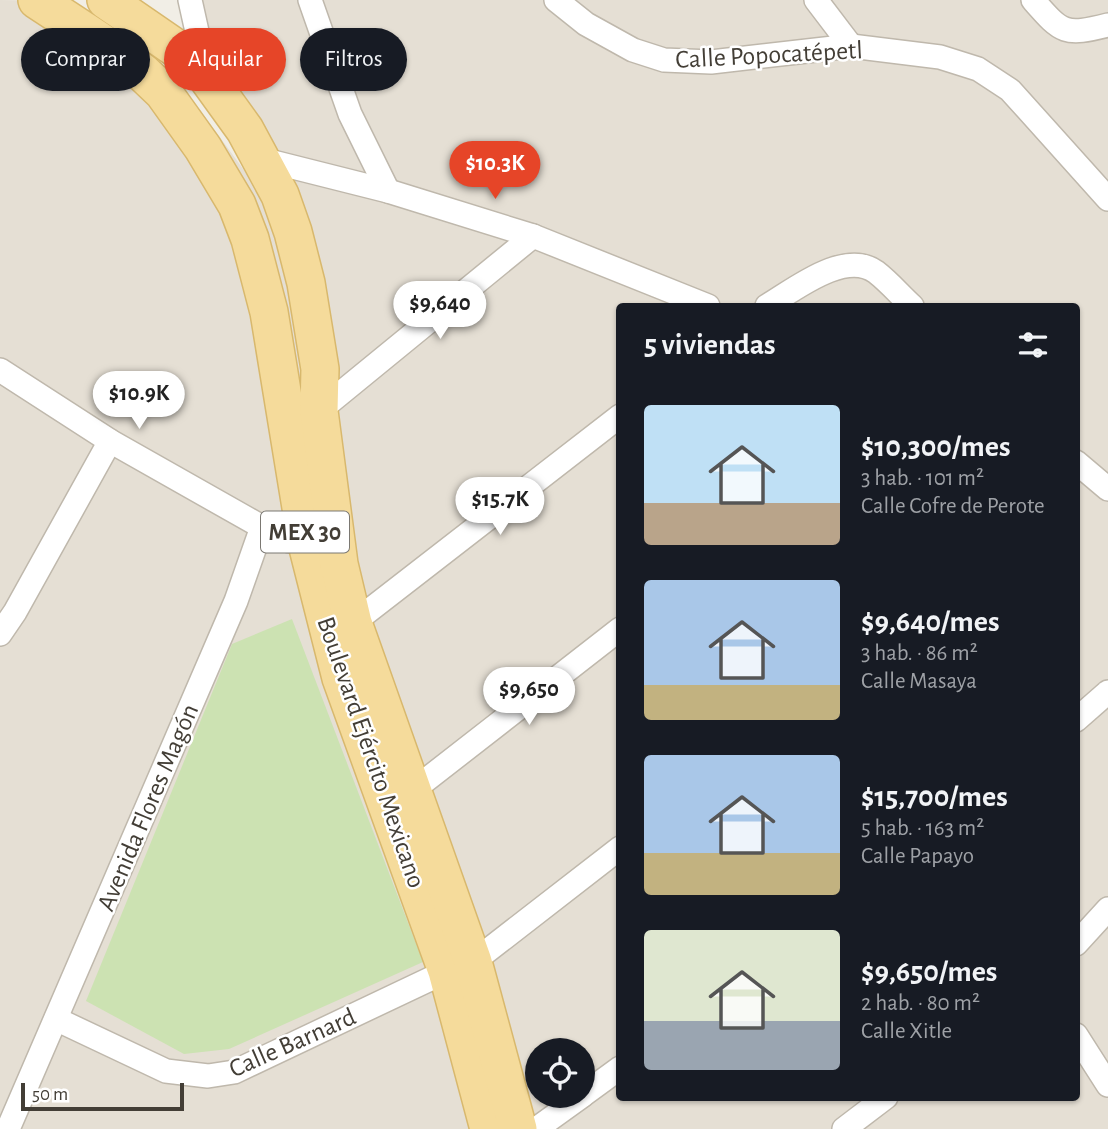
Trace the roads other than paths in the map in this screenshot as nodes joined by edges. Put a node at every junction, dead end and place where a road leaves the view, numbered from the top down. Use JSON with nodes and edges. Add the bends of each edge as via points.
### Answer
{"nodes":[{"id":1,"x":37,"y":0,"type":"edge"},
{"id":2,"x":106,"y":0,"type":"edge"},
{"id":3,"x":190,"y":0,"type":"edge"},
{"id":4,"x":310,"y":0,"type":"edge"},
{"id":5,"x":556,"y":0,"type":"edge"},
{"id":6,"x":816,"y":0,"type":"edge"},
{"id":7,"x":1033,"y":0,"type":"edge"},
{"id":8,"x":1108,"y":25,"type":"edge"},
{"id":9,"x":196,"y":28,"type":"edge"},
{"id":10,"x":164,"y":40,"type":"edge"},
{"id":11,"x":851,"y":46,"type":"junction"},
{"id":12,"x":218,"y":91,"type":"edge"},
{"id":13,"x":261,"y":159,"type":"junction"},
{"id":14,"x":1104,"y":190,"type":"edge"},
{"id":15,"x":388,"y":191,"type":"junction"},
{"id":16,"x":533,"y":236,"type":"junction"},
{"id":17,"x":700,"y":303,"type":"edge"},
{"id":18,"x":772,"y":303,"type":"edge"},
{"id":19,"x":909,"y":303,"type":"edge"},
{"id":20,"x":0,"y":370,"type":"edge"},
{"id":21,"x":319,"y":411,"type":"junction"},
{"id":22,"x":616,"y":419,"type":"edge"},
{"id":23,"x":110,"y":441,"type":"junction"},
{"id":24,"x":1080,"y":465,"type":"edge"},
{"id":25,"x":1108,"y":489,"type":"edge"},
{"id":26,"x":262,"y":527,"type":"junction"},
{"id":27,"x":307,"y":544,"type":"junction"},
{"id":28,"x":353,"y":623,"type":"junction"},
{"id":29,"x":616,"y":632,"type":"edge"},
{"id":30,"x":0,"y":634,"type":"edge"},
{"id":31,"x":1108,"y":692,"type":"edge"},
{"id":32,"x":1080,"y":716,"type":"edge"},
{"id":33,"x":412,"y":791,"type":"junction"},
{"id":34,"x":616,"y":851,"type":"edge"},
{"id":35,"x":1108,"y":909,"type":"edge"},
{"id":36,"x":1080,"y":940,"type":"edge"},
{"id":37,"x":460,"y":966,"type":"junction"},
{"id":38,"x":56,"y":1019,"type":"junction"},
{"id":39,"x":1080,"y":1041,"type":"edge"},
{"id":40,"x":616,"y":1071,"type":"edge"},
{"id":41,"x":1108,"y":1085,"type":"edge"},
{"id":42,"x":595,"y":1086,"type":"edge"},
{"id":43,"x":881,"y":1101,"type":"edge"},
{"id":44,"x":564,"y":1108,"type":"edge"},
{"id":45,"x":8,"y":1129,"type":"edge"},
{"id":46,"x":489,"y":1129,"type":"edge"},
{"id":47,"x":517,"y":1129,"type":"edge"},
{"id":48,"x":536,"y":1129,"type":"edge"},
{"id":49,"x":844,"y":1129,"type":"edge"}],
"edges":[{"from":1,"to":27,"type":"main road","name":"Boulevard Ejército Mexicano","number":"MEX 30","via":[[110,48],[163,92],[237,205],[269,312]]},
{"from":2,"to":10,"type":"main road","name":"Boulevard Ejército Mexicano","number":"MEX 30"},
{"from":3,"to":9,"type":"street"},
{"from":4,"to":15,"type":"street","via":[[350,114]]},
{"from":5,"to":11,"type":"street","name":"Calle Popocatépetl","via":[[586,24],[633,50],[664,60],[711,62]]},
{"from":6,"to":11,"type":"street"},
{"from":7,"to":8,"type":"street","via":[[1061,29],[1078,32]]},
{"from":11,"to":14,"type":"street","name":"Calle Popocatépetl","via":[[940,57],[978,69],[1010,90]]},
{"from":12,"to":13,"type":"main road","name":"Boulevard Ejército Mexicano","number":"MEX 30"},
{"from":13,"to":15,"type":"street"},
{"from":13,"to":21,"type":"main road","name":"Boulevard Ejército Mexicano","number":"MEX 30","via":[[280,195],[306,284],[320,369]]},
{"from":15,"to":16,"type":"street"},
{"from":16,"to":17,"type":"street"},
{"from":16,"to":21,"type":"street"},
{"from":18,"to":19,"type":"street","via":[[825,271],[844,265],[875,271]]},
{"from":20,"to":23,"type":"street"},
{"from":21,"to":28,"type":"main road","name":"Boulevard Ejército Mexicano","number":"MEX 30","via":[[339,564]]},
{"from":22,"to":28,"type":"street"},
{"from":23,"to":26,"type":"street"},
{"from":23,"to":30,"type":"street"},
{"from":24,"to":25,"type":"street"},
{"from":26,"to":27,"type":"street"},
{"from":26,"to":38,"type":"street","name":"Avenida Flores Magón","via":[[236,601]]},
{"from":27,"to":37,"type":"main road","name":"Boulevard Ejército Mexicano","number":"MEX 30","via":[[341,678]]},
{"from":28,"to":33,"type":"main road","name":"Boulevard Ejército Mexicano","number":"MEX 30"},
{"from":29,"to":33,"type":"street"},
{"from":31,"to":32,"type":"street"},
{"from":33,"to":37,"type":"main road","name":"Boulevard Ejército Mexicano","number":"MEX 30"},
{"from":34,"to":37,"type":"street","name":"Calle Barnard"},
{"from":35,"to":36,"type":"street"},
{"from":37,"to":38,"type":"street","name":"Calle Barnard","via":[[234,1072],[208,1076],[166,1071]]},
{"from":37,"to":46,"type":"main road","name":"Boulevard Ejército Mexicano","number":"MEX 30"},
{"from":37,"to":47,"type":"main road","name":"Boulevard Ejército Mexicano","number":"MEX 30"},
{"from":38,"to":45,"type":"street","name":"Avenida Flores Magón"},
{"from":39,"to":41,"type":"street"},
{"from":40,"to":42,"type":"street"},
{"from":43,"to":49,"type":"street"},
{"from":44,"to":48,"type":"street"}]}
